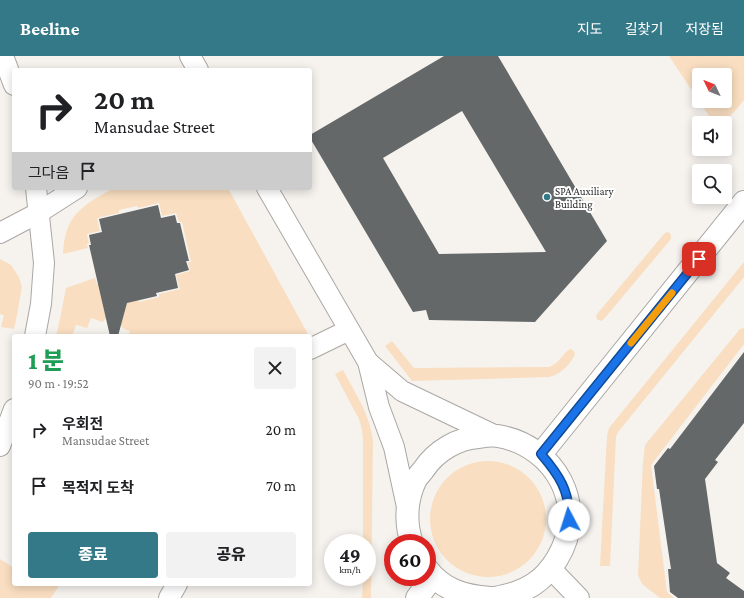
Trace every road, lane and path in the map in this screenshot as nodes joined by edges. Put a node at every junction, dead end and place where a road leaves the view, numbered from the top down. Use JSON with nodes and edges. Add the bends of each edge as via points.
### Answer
{"nodes":[{"id":1,"x":3,"y":56,"type":"edge"},
{"id":2,"x":190,"y":56,"type":"edge"},
{"id":3,"x":197,"y":68,"type":"edge"},
{"id":4,"x":12,"y":80,"type":"edge"},
{"id":5,"x":36,"y":190,"type":"edge"},
{"id":6,"x":74,"y":190,"type":"edge"},
{"id":7,"x":268,"y":190,"type":"edge"},
{"id":8,"x":744,"y":202,"type":"edge"},
{"id":9,"x":38,"y":213,"type":"junction"},
{"id":10,"x":0,"y":232,"type":"edge"},
{"id":11,"x":349,"y":330,"type":"junction"},
{"id":12,"x":35,"y":334,"type":"edge"},
{"id":13,"x":312,"y":347,"type":"edge"},
{"id":14,"x":368,"y":362,"type":"junction"},
{"id":15,"x":12,"y":414,"type":"edge"},
{"id":16,"x":496,"y":436,"type":"junction"},
{"id":17,"x":0,"y":446,"type":"edge"},
{"id":18,"x":541,"y":454,"type":"junction"},
{"id":19,"x":407,"y":507,"type":"junction"},
{"id":20,"x":408,"y":534,"type":"edge"},
{"id":21,"x":550,"y":569,"type":"junction"},
{"id":22,"x":436,"y":578,"type":"edge"},
{"id":23,"x":175,"y":586,"type":"edge"},
{"id":24,"x":423,"y":586,"type":"edge"},
{"id":25,"x":169,"y":598,"type":"edge"},
{"id":26,"x":417,"y":598,"type":"edge"},
{"id":27,"x":490,"y":598,"type":"edge"},
{"id":28,"x":495,"y":598,"type":"edge"},
{"id":29,"x":579,"y":598,"type":"edge"}],
"edges":[{"from":1,"to":4,"type":"street"},
{"from":2,"to":3,"type":"street"},
{"from":5,"to":9,"type":"street"},
{"from":6,"to":9,"type":"street"},
{"from":7,"to":11,"type":"street"},
{"from":8,"to":18,"type":"main road"},
{"from":9,"to":10,"type":"street"},
{"from":9,"to":12,"type":"street","via":[[44,263]]},
{"from":11,"to":13,"type":"street"},
{"from":11,"to":14,"type":"street"},
{"from":14,"to":16,"type":"street","via":[[402,391]]},
{"from":14,"to":19,"type":"street","via":[[379,407],[394,447]]},
{"from":15,"to":17,"type":"street"},
{"from":16,"to":18,"type":"main road","via":[[520,442]]},
{"from":16,"to":19,"type":"main road","via":[[472,437],[449,446],[430,460],[415,482]]},
{"from":18,"to":21,"type":"main road","via":[[555,470],[565,489],[569,509],[568,531],[562,551]]},
{"from":19,"to":20,"type":"main road"},
{"from":21,"to":28,"type":"main road","via":[[534,584],[515,594]]},
{"from":21,"to":29,"type":"street"},
{"from":22,"to":27,"type":"main road","via":[[451,590],[472,597]]},
{"from":23,"to":25,"type":"street"},
{"from":24,"to":26,"type":"main road"}]}
